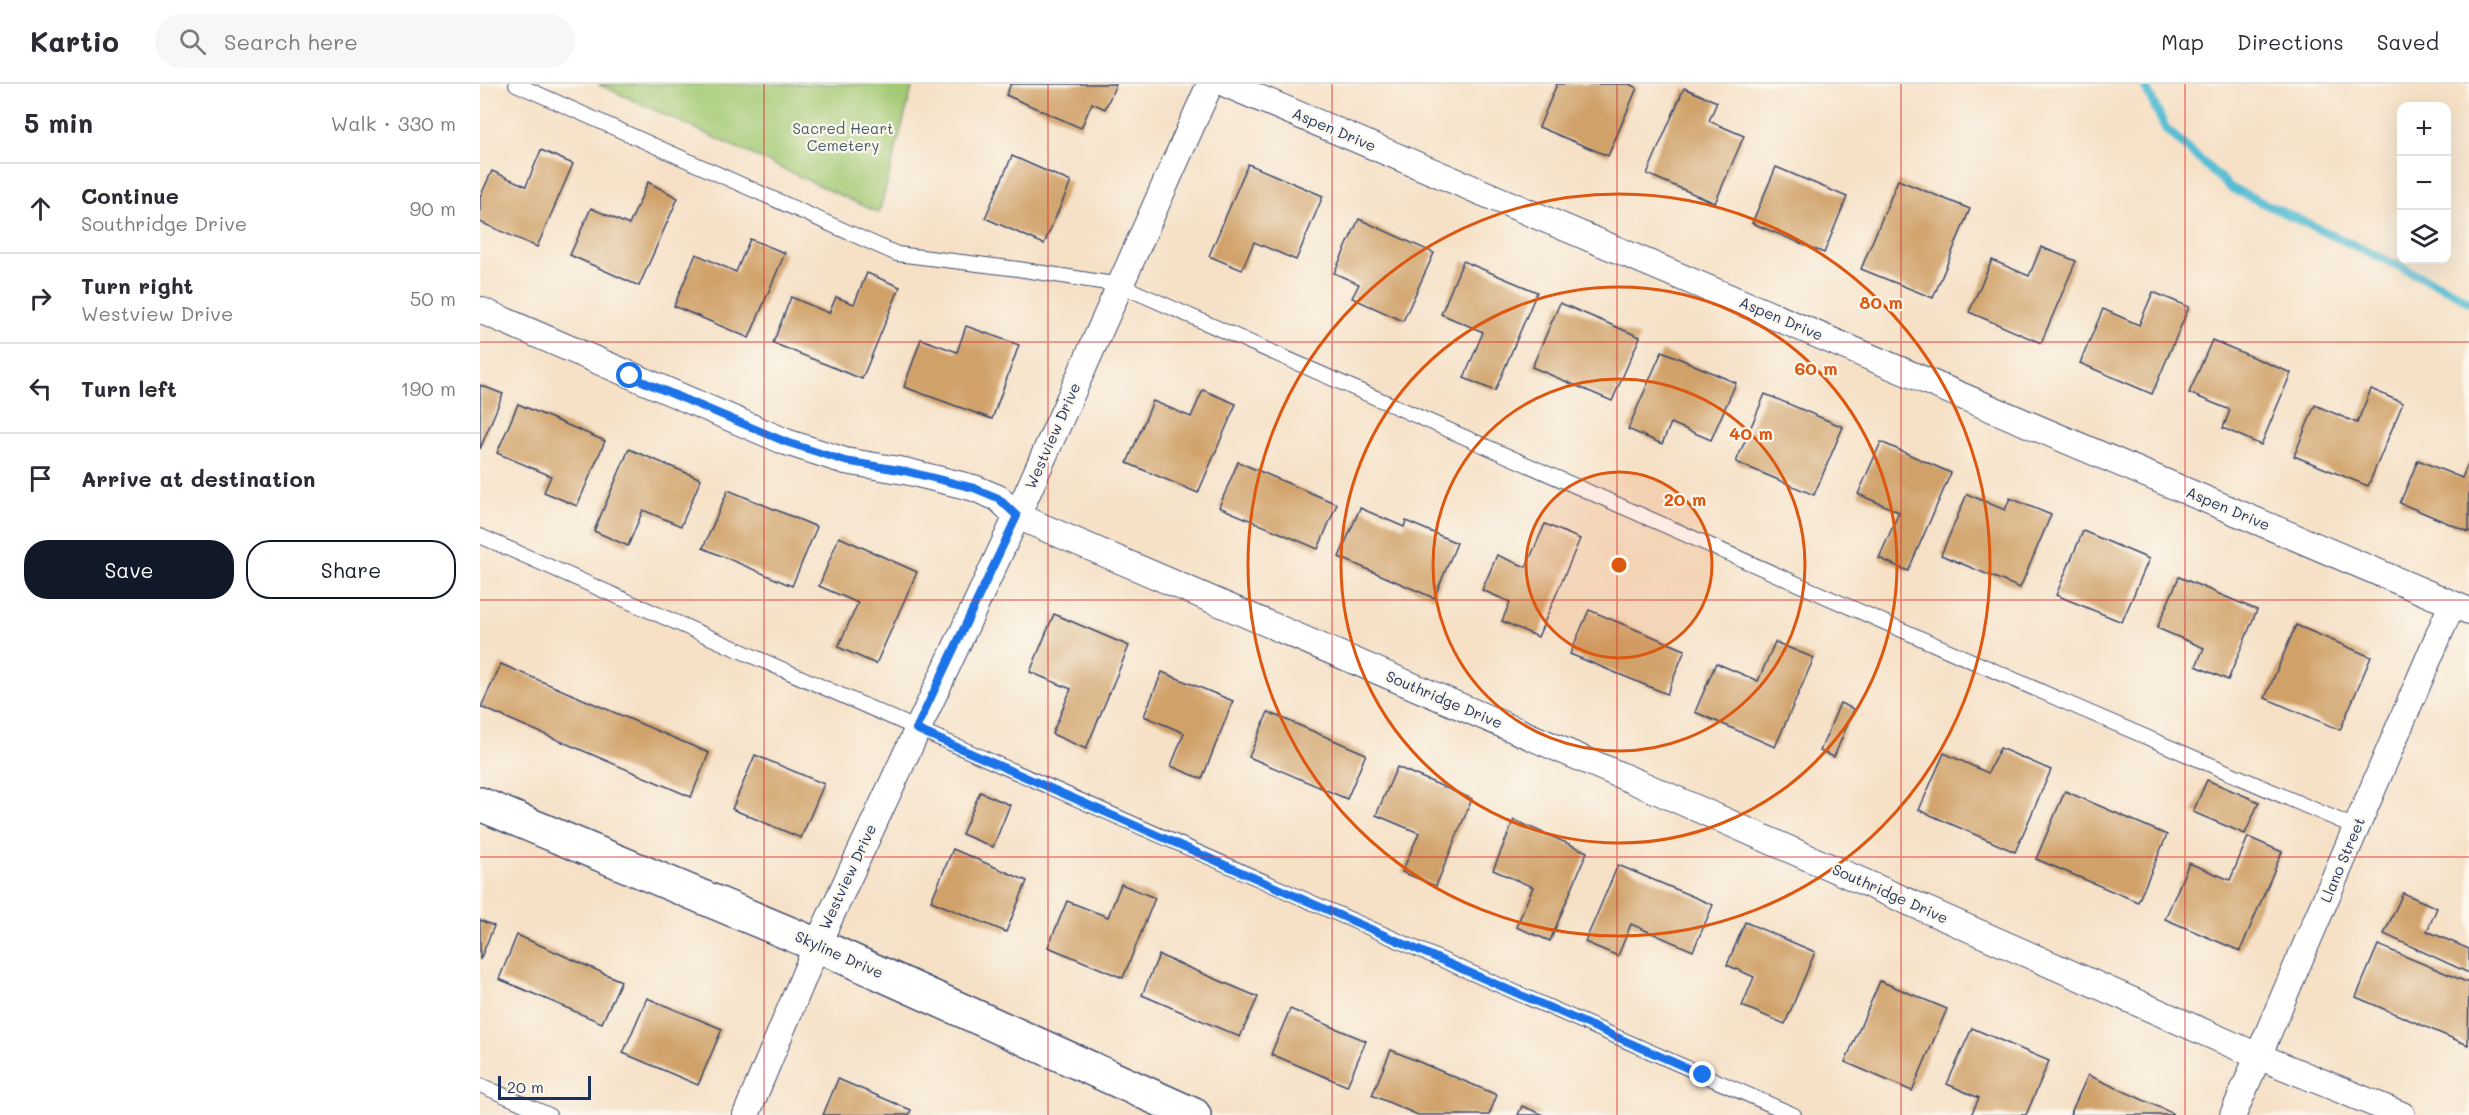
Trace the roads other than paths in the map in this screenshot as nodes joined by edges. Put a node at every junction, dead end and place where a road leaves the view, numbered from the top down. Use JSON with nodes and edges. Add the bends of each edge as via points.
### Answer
{"nodes":[{"id":1,"x":516,"y":84,"type":"edge"},
{"id":2,"x":1210,"y":84,"type":"edge"},
{"id":3,"x":1226,"y":84,"type":"edge"},
{"id":4,"x":1120,"y":285,"type":"junction"},
{"id":5,"x":480,"y":310,"type":"edge"},
{"id":6,"x":1017,"y":516,"type":"junction"},
{"id":7,"x":480,"y":536,"type":"edge"},
{"id":8,"x":2460,"y":608,"type":"edge"},
{"id":9,"x":916,"y":729,"type":"junction"},
{"id":10,"x":480,"y":804,"type":"edge"},
{"id":11,"x":2356,"y":828,"type":"junction"},
{"id":12,"x":817,"y":945,"type":"junction"},
{"id":13,"x":2258,"y":1056,"type":"junction"},
{"id":14,"x":480,"y":1085,"type":"edge"},
{"id":15,"x":549,"y":1115,"type":"edge"},
{"id":16,"x":746,"y":1115,"type":"edge"},
{"id":17,"x":1194,"y":1115,"type":"edge"},
{"id":18,"x":1794,"y":1115,"type":"edge"},
{"id":19,"x":2233,"y":1115,"type":"edge"},
{"id":20,"x":2402,"y":1115,"type":"edge"}],
"edges":[{"from":1,"to":4,"type":"lane","via":[[897,254]]},
{"from":2,"to":4,"type":"street","name":"Westview Drive"},
{"from":3,"to":8,"type":"street","name":"Aspen Drive"},
{"from":4,"to":6,"type":"street","name":"Westview Drive"},
{"from":4,"to":11,"type":"lane"},
{"from":5,"to":6,"type":"street","name":"Southridge Drive","via":[[786,442],[845,461],[974,488],[998,498]]},
{"from":6,"to":9,"type":"street","name":"Westview Drive"},
{"from":6,"to":13,"type":"street","name":"Southridge Drive","via":[[1664,794]]},
{"from":7,"to":9,"type":"lane"},
{"from":8,"to":11,"type":"street","name":"Llano Street"},
{"from":9,"to":12,"type":"street","name":"Westview Drive"},
{"from":9,"to":18,"type":"lane"},
{"from":10,"to":12,"type":"street","name":"Skyline Drive"},
{"from":11,"to":13,"type":"street","name":"Llano Street"},
{"from":12,"to":16,"type":"street","name":"Westview Drive"},
{"from":12,"to":17,"type":"street","name":"Skyline Drive"},
{"from":13,"to":19,"type":"street","name":"Llano Street"},
{"from":13,"to":20,"type":"street","name":"Southridge Drive"},
{"from":14,"to":15,"type":"lane"}]}
